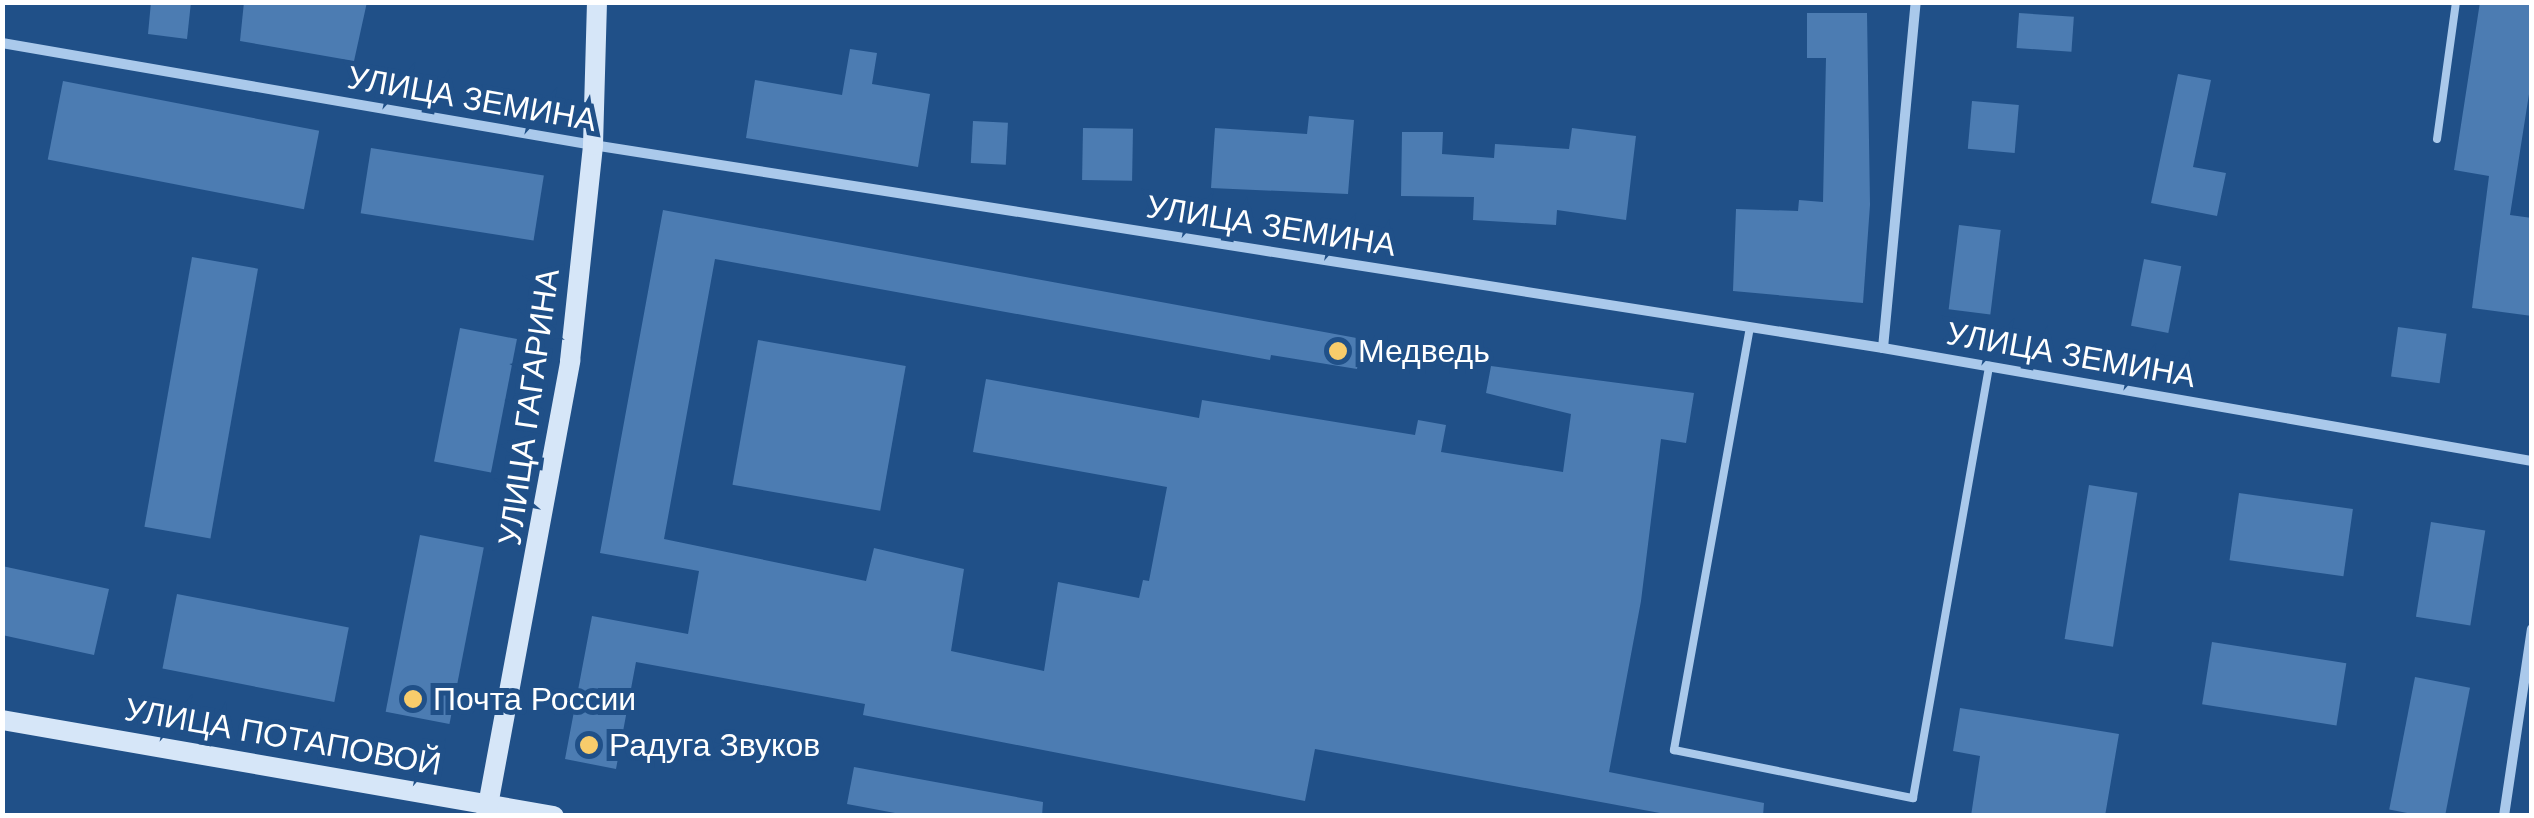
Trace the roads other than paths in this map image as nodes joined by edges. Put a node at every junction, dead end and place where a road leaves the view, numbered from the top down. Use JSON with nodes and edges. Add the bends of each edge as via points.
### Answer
{"nodes":[{"id":1,"x":597,"y":2,"type":"edge"},
{"id":2,"x":1916,"y":2,"type":"edge"},
{"id":3,"x":2456,"y":2,"type":"edge"},
{"id":4,"x":2,"y":43,"type":"edge"},
{"id":5,"x":2438,"y":139,"type":"dead end"},
{"id":6,"x":594,"y":145,"type":"junction"},
{"id":7,"x":1750,"y":327,"type":"junction"},
{"id":8,"x":1883,"y":348,"type":"junction"},
{"id":9,"x":1989,"y":366,"type":"junction"},
{"id":10,"x":2532,"y":462,"type":"edge"},
{"id":11,"x":2532,"y":629,"type":"edge"},
{"id":12,"x":2531,"y":639,"type":"edge"},
{"id":13,"x":2,"y":720,"type":"edge"},
{"id":14,"x":487,"y":809,"type":"edge"},
{"id":15,"x":554,"y":816,"type":"edge"},
{"id":16,"x":2504,"y":816,"type":"edge"}],
"edges":[{"from":1,"to":6,"type":"main road","name":"УЛИЦА ГАГАРИНА"},
{"from":2,"to":8,"type":"street"},
{"from":3,"to":5,"type":"lane"},
{"from":4,"to":6,"type":"street","name":"УЛИЦА ЗЕМИНА"},
{"from":6,"to":7,"type":"street","name":"УЛИЦА ЗЕМИНА"},
{"from":6,"to":14,"type":"main road","name":"УЛИЦА ГАГАРИНА","via":[[570,361]]},
{"from":7,"to":8,"type":"street","name":"УЛИЦА ЗЕМИНА"},
{"from":7,"to":9,"type":"lane","via":[[1674,750],[1913,798]]},
{"from":8,"to":9,"type":"street","name":"УЛИЦА ЗЕМИНА"},
{"from":9,"to":10,"type":"street","name":"УЛИЦА ЗЕМИНА"},
{"from":11,"to":12,"type":"street"},
{"from":12,"to":16,"type":"street"},
{"from":13,"to":14,"type":"main road","name":"УЛИЦА ПОТАПОВОЙ"},
{"from":14,"to":15,"type":"main road","name":"УЛИЦА ПОТАПОВОЙ"}]}
